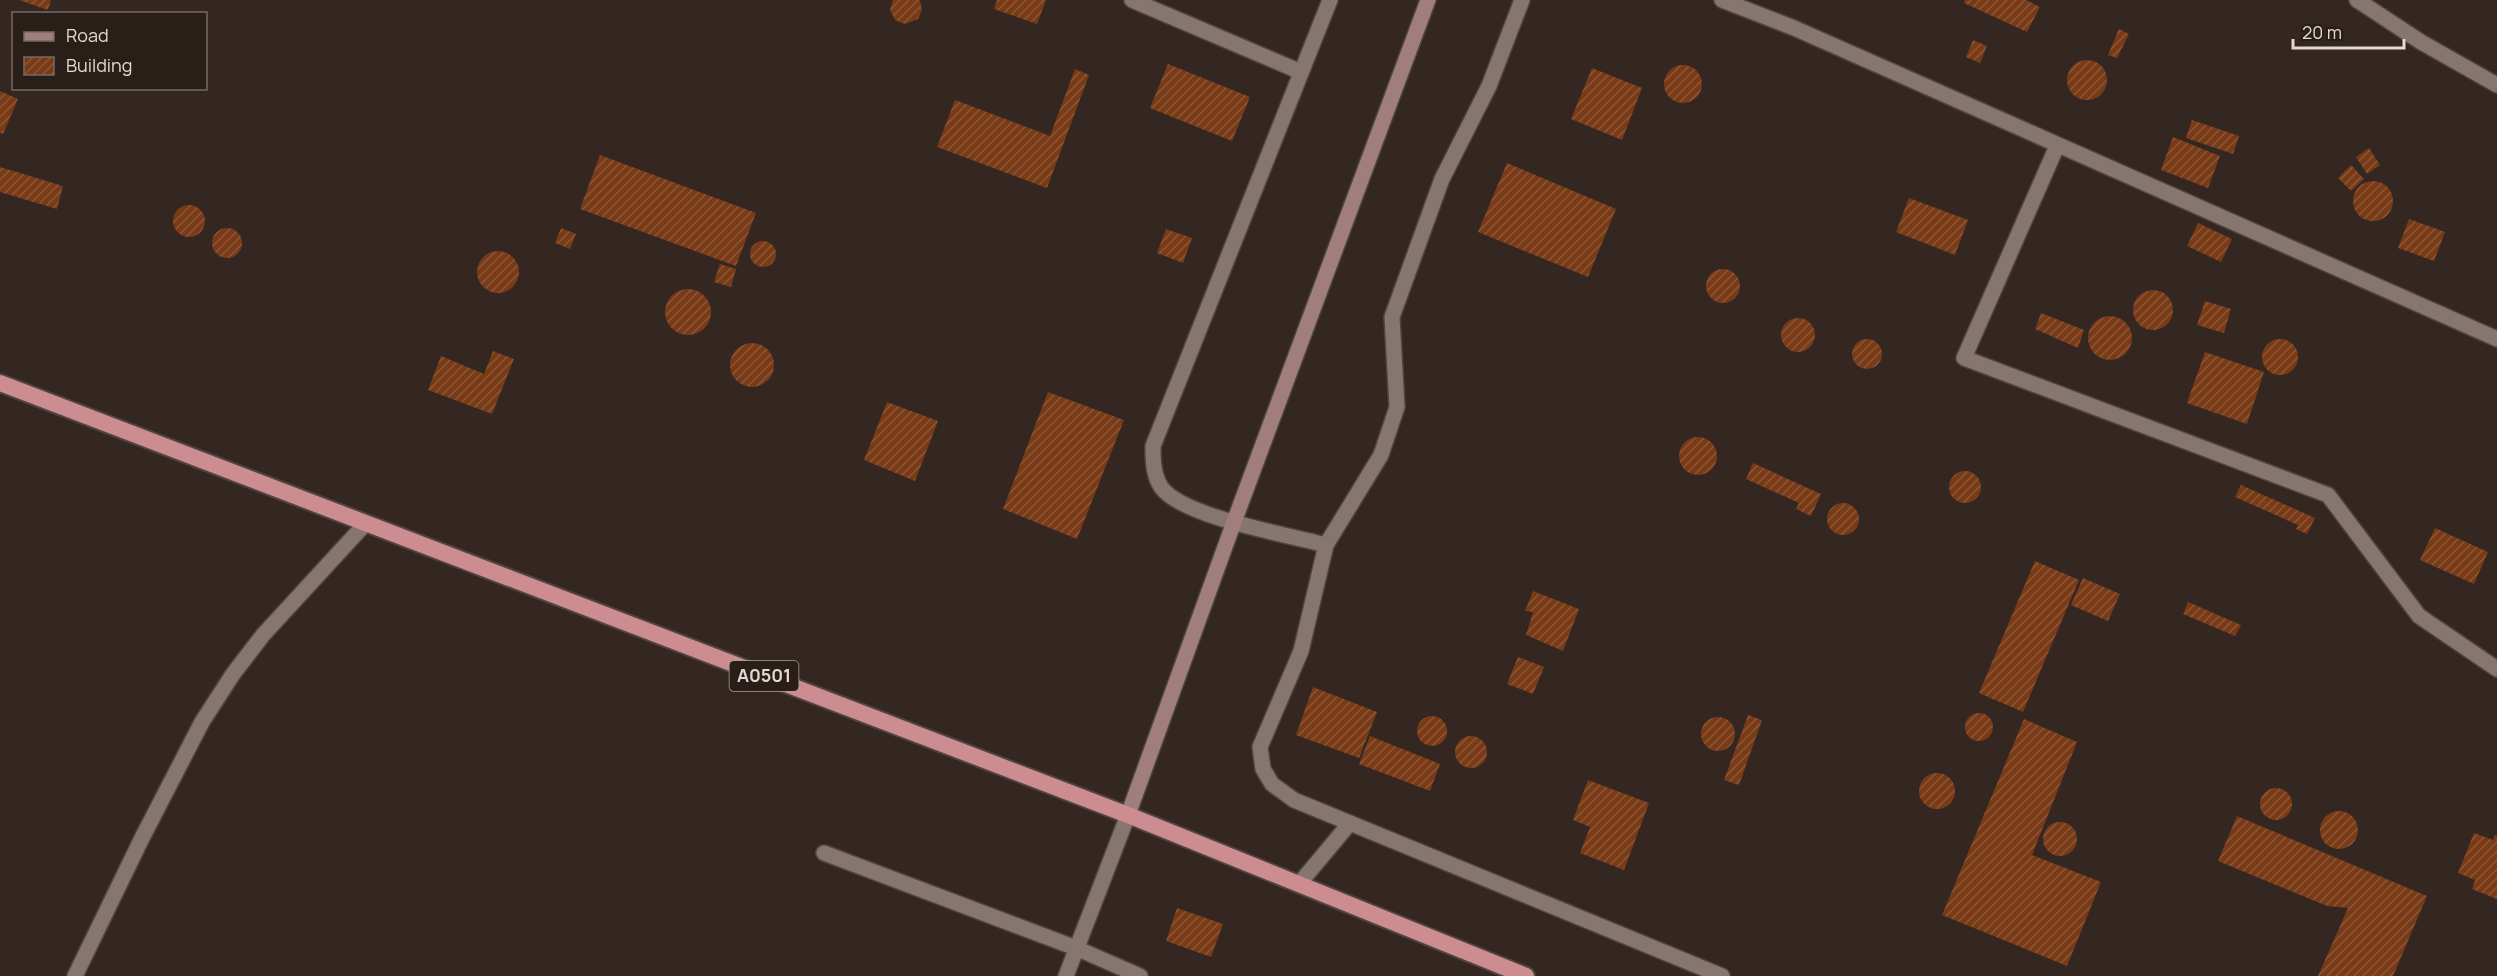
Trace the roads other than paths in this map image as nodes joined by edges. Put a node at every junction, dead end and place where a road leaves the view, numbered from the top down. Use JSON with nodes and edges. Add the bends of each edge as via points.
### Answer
{"nodes":[{"id":1,"x":1132,"y":0,"type":"edge"},
{"id":2,"x":1330,"y":0,"type":"edge"},
{"id":3,"x":1428,"y":0,"type":"edge"},
{"id":4,"x":1522,"y":0,"type":"edge"},
{"id":5,"x":1722,"y":0,"type":"edge"},
{"id":6,"x":2357,"y":0,"type":"edge"},
{"id":7,"x":1301,"y":72,"type":"junction"},
{"id":8,"x":2497,"y":86,"type":"edge"},
{"id":9,"x":2057,"y":146,"type":"junction"},
{"id":10,"x":2497,"y":339,"type":"edge"},
{"id":11,"x":0,"y":383,"type":"edge"},
{"id":12,"x":366,"y":522,"type":"junction"},
{"id":13,"x":1234,"y":522,"type":"junction"},
{"id":14,"x":1326,"y":545,"type":"junction"},
{"id":15,"x":2497,"y":669,"type":"edge"},
{"id":16,"x":1128,"y":815,"type":"junction"},
{"id":17,"x":1350,"y":823,"type":"junction"},
{"id":18,"x":824,"y":853,"type":"dead end"},
{"id":19,"x":1299,"y":884,"type":"junction"},
{"id":20,"x":1077,"y":948,"type":"junction"},
{"id":21,"x":75,"y":976,"type":"edge"},
{"id":22,"x":1066,"y":976,"type":"edge"},
{"id":23,"x":1140,"y":976,"type":"edge"},
{"id":24,"x":1526,"y":976,"type":"edge"},
{"id":25,"x":1722,"y":976,"type":"edge"}],
"edges":[{"from":1,"to":7,"type":"street"},
{"from":2,"to":7,"type":"street"},
{"from":3,"to":13,"type":"main road"},
{"from":4,"to":14,"type":"street","via":[[1489,86],[1442,179],[1392,317],[1397,407],[1381,454]]},
{"from":5,"to":9,"type":"street","via":[[1794,28]]},
{"from":6,"to":8,"type":"street"},
{"from":7,"to":13,"type":"street","via":[[1153,446],[1153,468],[1161,487],[1177,502]]},
{"from":9,"to":10,"type":"street"},
{"from":9,"to":15,"type":"street","via":[[1964,358],[2328,495],[2419,616]]},
{"from":11,"to":12,"type":"highway","number":"A0501"},
{"from":12,"to":16,"type":"highway","number":"A0501"},
{"from":12,"to":21,"type":"street","via":[[264,635],[202,722]]},
{"from":13,"to":14,"type":"street"},
{"from":13,"to":16,"type":"main road"},
{"from":14,"to":17,"type":"street","via":[[1301,651],[1260,747],[1263,769],[1272,784],[1294,800]]},
{"from":16,"to":19,"type":"highway","number":"A0501"},
{"from":16,"to":20,"type":"street"},
{"from":17,"to":19,"type":"street"},
{"from":17,"to":25,"type":"street"},
{"from":18,"to":20,"type":"street"},
{"from":19,"to":24,"type":"highway","number":"A0501"},
{"from":20,"to":22,"type":"street"},
{"from":20,"to":23,"type":"street"}]}
